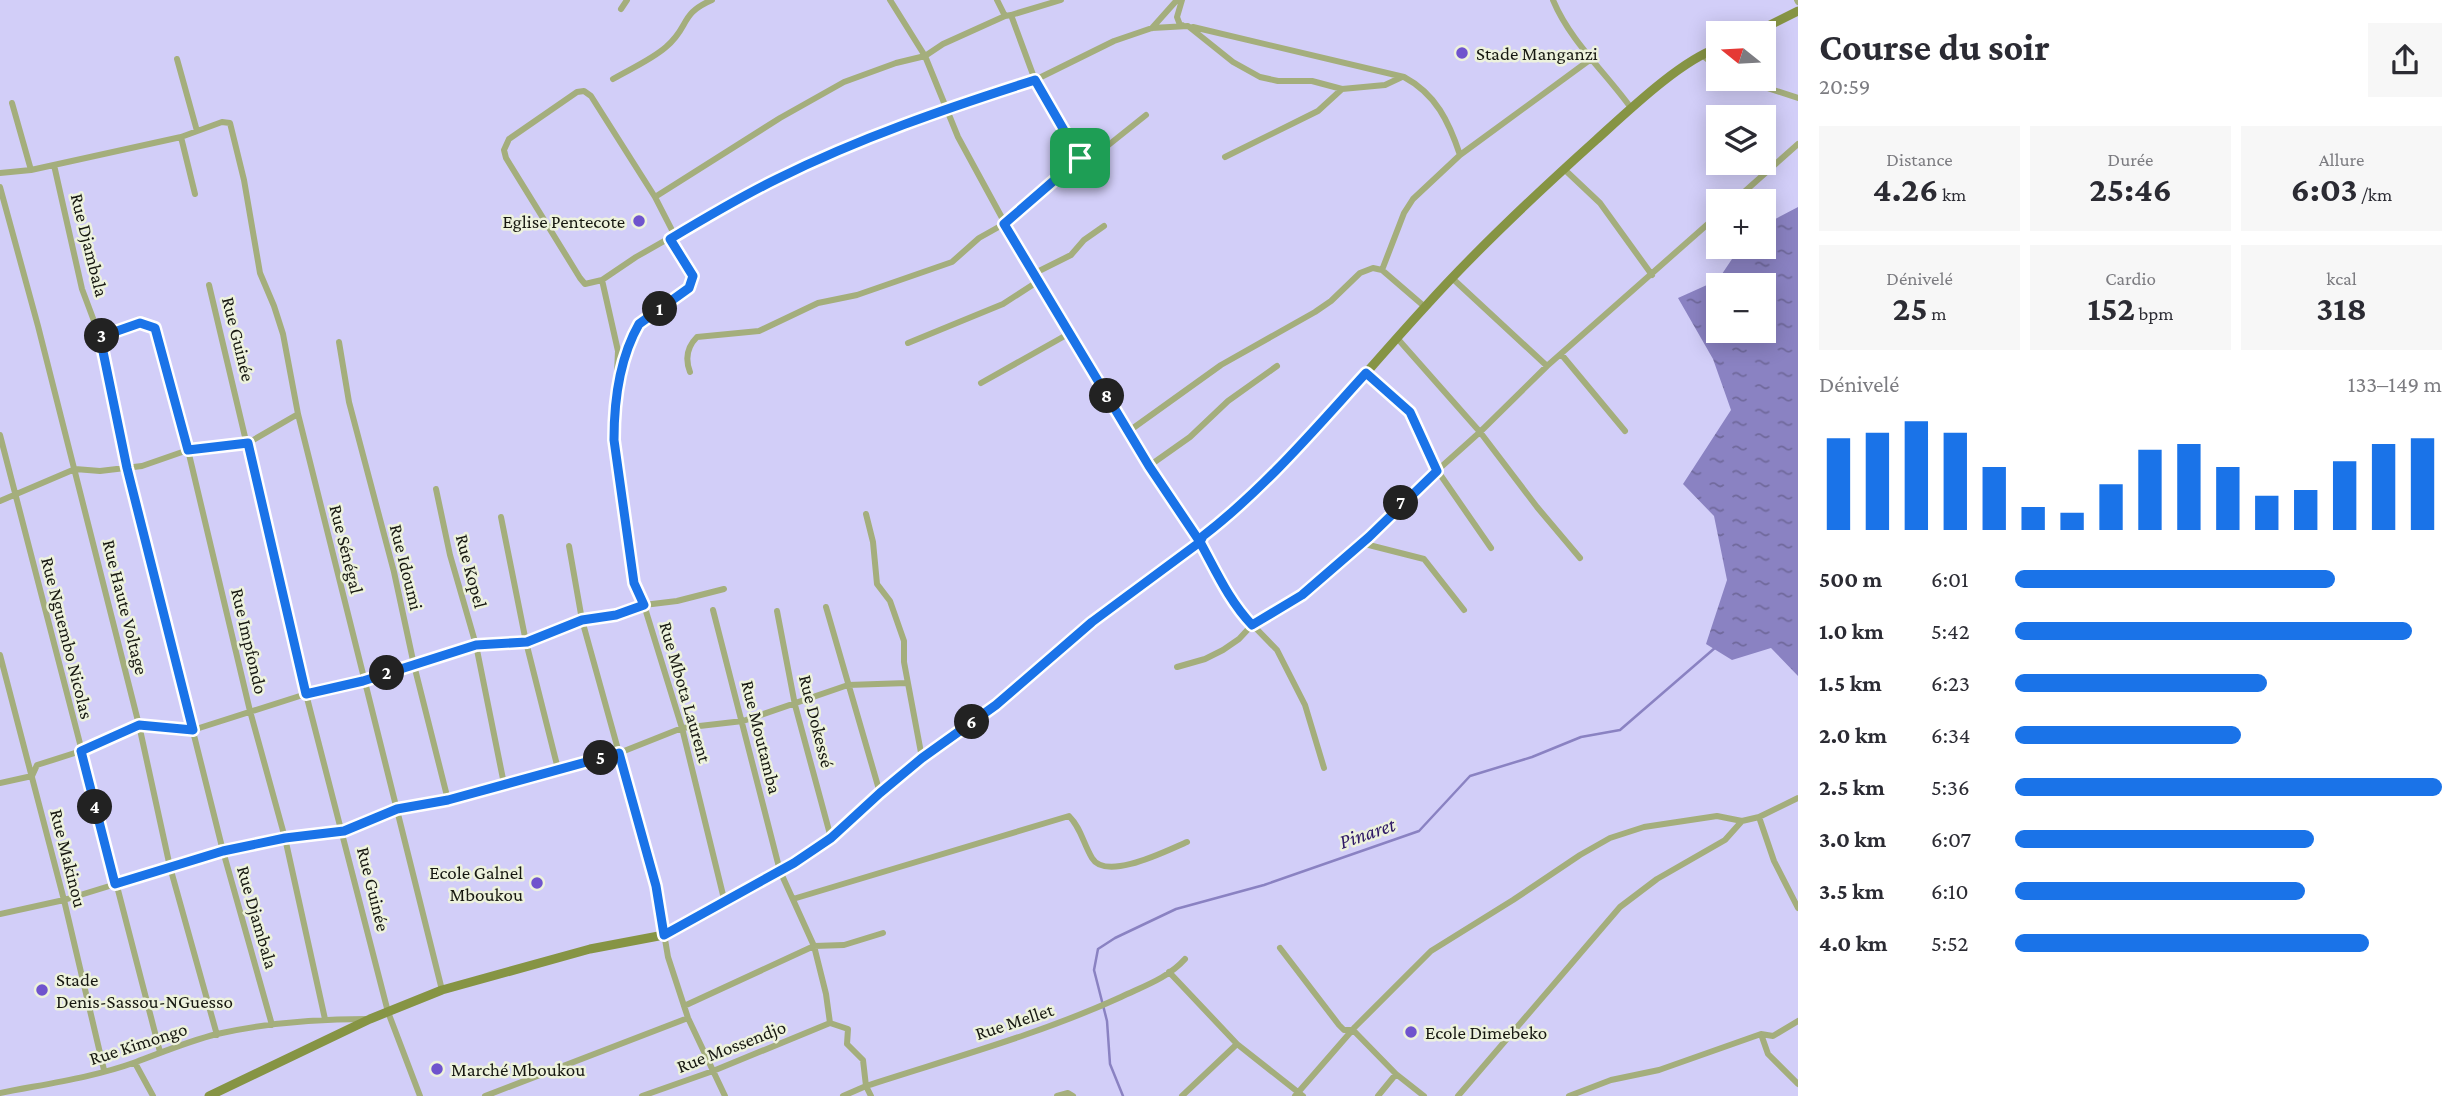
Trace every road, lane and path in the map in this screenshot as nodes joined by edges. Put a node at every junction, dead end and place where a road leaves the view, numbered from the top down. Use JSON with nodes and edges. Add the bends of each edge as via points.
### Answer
{"nodes":[{"id":1,"x":627,"y":0,"type":"edge"},
{"id":2,"x":712,"y":0,"type":"edge"},
{"id":3,"x":890,"y":0,"type":"edge"},
{"id":4,"x":997,"y":0,"type":"edge"},
{"id":5,"x":1061,"y":0,"type":"edge"},
{"id":6,"x":1179,"y":0,"type":"edge"},
{"id":7,"x":1554,"y":0,"type":"edge"},
{"id":8,"x":621,"y":9,"type":"dead end"},
{"id":9,"x":1798,"y":11,"type":"edge"},
{"id":10,"x":1008,"y":16,"type":"junction"},
{"id":11,"x":1776,"y":22,"type":"edge"},
{"id":12,"x":1188,"y":26,"type":"junction"},
{"id":13,"x":1152,"y":28,"type":"junction"},
{"id":14,"x":1706,"y":51,"type":"edge"},
{"id":15,"x":1700,"y":53,"type":"junction"},
{"id":16,"x":925,"y":56,"type":"junction"},
{"id":17,"x":1591,"y":58,"type":"junction"},
{"id":18,"x":1706,"y":58,"type":"edge"},
{"id":19,"x":177,"y":59,"type":"dead end"},
{"id":20,"x":1404,"y":77,"type":"junction"},
{"id":21,"x":613,"y":79,"type":"dead end"},
{"id":22,"x":1035,"y":80,"type":"junction"},
{"id":23,"x":1342,"y":89,"type":"junction"},
{"id":24,"x":1776,"y":91,"type":"edge"},
{"id":25,"x":1798,"y":98,"type":"edge"},
{"id":26,"x":12,"y":103,"type":"dead end"},
{"id":27,"x":948,"y":108,"type":"junction"},
{"id":28,"x":1632,"y":108,"type":"junction"},
{"id":29,"x":1146,"y":114,"type":"dead end"},
{"id":30,"x":197,"y":131,"type":"junction"},
{"id":31,"x":181,"y":137,"type":"junction"},
{"id":32,"x":1798,"y":144,"type":"edge"},
{"id":33,"x":1460,"y":155,"type":"junction"},
{"id":34,"x":1226,"y":157,"type":"dead end"},
{"id":35,"x":1080,"y":158,"type":"junction"},
{"id":36,"x":54,"y":165,"type":"junction"},
{"id":37,"x":1564,"y":169,"type":"junction"},
{"id":38,"x":31,"y":170,"type":"junction"},
{"id":39,"x":0,"y":173,"type":"edge"},
{"id":40,"x":0,"y":187,"type":"edge"},
{"id":41,"x":1747,"y":189,"type":"edge"},
{"id":42,"x":195,"y":194,"type":"dead end"},
{"id":43,"x":655,"y":197,"type":"junction"},
{"id":44,"x":1004,"y":224,"type":"junction"},
{"id":45,"x":1104,"y":226,"type":"dead end"},
{"id":46,"x":1706,"y":226,"type":"edge"},
{"id":47,"x":672,"y":237,"type":"junction"},
{"id":48,"x":1382,"y":270,"type":"junction"},
{"id":49,"x":1033,"y":274,"type":"junction"},
{"id":50,"x":1652,"y":275,"type":"junction"},
{"id":51,"x":1452,"y":278,"type":"junction"},
{"id":52,"x":602,"y":280,"type":"junction"},
{"id":53,"x":1037,"y":282,"type":"junction"},
{"id":54,"x":209,"y":285,"type":"dead end"},
{"id":55,"x":1425,"y":307,"type":"junction"},
{"id":56,"x":1070,"y":334,"type":"junction"},
{"id":57,"x":100,"y":337,"type":"junction"},
{"id":58,"x":1397,"y":338,"type":"junction"},
{"id":59,"x":339,"y":342,"type":"dead end"},
{"id":60,"x":908,"y":343,"type":"dead end"},
{"id":61,"x":1561,"y":354,"type":"junction"},
{"id":62,"x":1276,"y":366,"type":"dead end"},
{"id":63,"x":1547,"y":366,"type":"junction"},
{"id":64,"x":690,"y":372,"type":"dead end"},
{"id":65,"x":1366,"y":373,"type":"junction"},
{"id":66,"x":618,"y":380,"type":"junction"},
{"id":67,"x":981,"y":383,"type":"dead end"},
{"id":68,"x":298,"y":414,"type":"junction"},
{"id":69,"x":1129,"y":431,"type":"junction"},
{"id":70,"x":1625,"y":431,"type":"dead end"},
{"id":71,"x":1480,"y":432,"type":"junction"},
{"id":72,"x":0,"y":435,"type":"edge"},
{"id":73,"x":248,"y":443,"type":"junction"},
{"id":74,"x":188,"y":450,"type":"junction"},
{"id":75,"x":1149,"y":466,"type":"junction"},
{"id":76,"x":127,"y":468,"type":"junction"},
{"id":77,"x":75,"y":469,"type":"junction"},
{"id":78,"x":1437,"y":471,"type":"junction"},
{"id":79,"x":436,"y":489,"type":"dead end"},
{"id":80,"x":16,"y":494,"type":"junction"},
{"id":81,"x":0,"y":501,"type":"edge"},
{"id":82,"x":866,"y":514,"type":"dead end"},
{"id":83,"x":500,"y":517,"type":"dead end"},
{"id":84,"x":1200,"y":542,"type":"junction"},
{"id":85,"x":1361,"y":543,"type":"junction"},
{"id":86,"x":569,"y":546,"type":"dead end"},
{"id":87,"x":1491,"y":548,"type":"dead end"},
{"id":88,"x":1580,"y":558,"type":"dead end"},
{"id":89,"x":724,"y":589,"type":"dead end"},
{"id":90,"x":644,"y":605,"type":"junction"},
{"id":91,"x":826,"y":607,"type":"dead end"},
{"id":92,"x":713,"y":610,"type":"dead end"},
{"id":93,"x":1464,"y":610,"type":"dead end"},
{"id":94,"x":777,"y":611,"type":"dead end"},
{"id":95,"x":582,"y":620,"type":"junction"},
{"id":96,"x":1252,"y":625,"type":"junction"},
{"id":97,"x":527,"y":642,"type":"junction"},
{"id":98,"x":476,"y":645,"type":"junction"},
{"id":99,"x":0,"y":655,"type":"edge"},
{"id":100,"x":414,"y":665,"type":"junction"},
{"id":101,"x":1177,"y":667,"type":"dead end"},
{"id":102,"x":363,"y":681,"type":"junction"},
{"id":103,"x":908,"y":683,"type":"junction"},
{"id":104,"x":848,"y":685,"type":"junction"},
{"id":105,"x":306,"y":694,"type":"junction"},
{"id":106,"x":795,"y":705,"type":"junction"},
{"id":107,"x":250,"y":711,"type":"junction"},
{"id":108,"x":743,"y":721,"type":"junction"},
{"id":109,"x":139,"y":725,"type":"junction"},
{"id":110,"x":682,"y":728,"type":"junction"},
{"id":111,"x":193,"y":730,"type":"junction"},
{"id":112,"x":81,"y":751,"type":"junction"},
{"id":113,"x":619,"y":753,"type":"junction"},
{"id":114,"x":922,"y":758,"type":"junction"},
{"id":115,"x":1324,"y":768,"type":"dead end"},
{"id":116,"x":558,"y":769,"type":"junction"},
{"id":117,"x":32,"y":776,"type":"junction"},
{"id":118,"x":0,"y":783,"type":"edge"},
{"id":119,"x":504,"y":784,"type":"junction"},
{"id":120,"x":880,"y":793,"type":"junction"},
{"id":121,"x":1798,"y":798,"type":"edge"},
{"id":122,"x":448,"y":800,"type":"junction"},
{"id":123,"x":397,"y":809,"type":"junction"},
{"id":124,"x":1759,"y":817,"type":"junction"},
{"id":125,"x":1742,"y":821,"type":"junction"},
{"id":126,"x":344,"y":831,"type":"junction"},
{"id":127,"x":285,"y":838,"type":"junction"},
{"id":128,"x":831,"y":838,"type":"junction"},
{"id":129,"x":1187,"y":842,"type":"dead end"},
{"id":130,"x":223,"y":851,"type":"junction"},
{"id":131,"x":170,"y":867,"type":"junction"},
{"id":132,"x":780,"y":871,"type":"junction"},
{"id":133,"x":115,"y":884,"type":"junction"},
{"id":134,"x":793,"y":899,"type":"junction"},
{"id":135,"x":64,"y":900,"type":"junction"},
{"id":136,"x":725,"y":903,"type":"junction"},
{"id":137,"x":1798,"y":908,"type":"edge"},
{"id":138,"x":0,"y":914,"type":"edge"},
{"id":139,"x":883,"y":933,"type":"dead end"},
{"id":140,"x":664,"y":935,"type":"junction"},
{"id":141,"x":814,"y":946,"type":"junction"},
{"id":142,"x":1280,"y":948,"type":"dead end"},
{"id":143,"x":1185,"y":959,"type":"dead end"},
{"id":144,"x":1169,"y":972,"type":"junction"},
{"id":145,"x":442,"y":990,"type":"junction"},
{"id":146,"x":684,"y":1006,"type":"junction"},
{"id":147,"x":388,"y":1012,"type":"junction"},
{"id":148,"x":370,"y":1018,"type":"junction"},
{"id":149,"x":688,"y":1018,"type":"junction"},
{"id":150,"x":326,"y":1019,"type":"junction"},
{"id":151,"x":1798,"y":1021,"type":"edge"},
{"id":152,"x":830,"y":1023,"type":"junction"},
{"id":153,"x":272,"y":1025,"type":"junction"},
{"id":154,"x":1353,"y":1030,"type":"junction"},
{"id":155,"x":1761,"y":1034,"type":"junction"},
{"id":156,"x":217,"y":1035,"type":"junction"},
{"id":157,"x":1237,"y":1044,"type":"junction"},
{"id":158,"x":160,"y":1052,"type":"junction"},
{"id":159,"x":135,"y":1062,"type":"junction"},
{"id":160,"x":104,"y":1070,"type":"junction"},
{"id":161,"x":713,"y":1071,"type":"junction"},
{"id":162,"x":1396,"y":1074,"type":"junction"},
{"id":163,"x":1798,"y":1084,"type":"edge"},
{"id":164,"x":866,"y":1086,"type":"junction"},
{"id":165,"x":0,"y":1093,"type":"edge"},
{"id":166,"x":1299,"y":1095,"type":"edge"},
{"id":167,"x":153,"y":1096,"type":"edge"},
{"id":168,"x":209,"y":1096,"type":"edge"},
{"id":169,"x":420,"y":1096,"type":"edge"},
{"id":170,"x":485,"y":1096,"type":"edge"},
{"id":171,"x":642,"y":1096,"type":"edge"},
{"id":172,"x":725,"y":1096,"type":"edge"},
{"id":173,"x":843,"y":1096,"type":"edge"},
{"id":174,"x":871,"y":1096,"type":"edge"},
{"id":175,"x":1057,"y":1096,"type":"edge"},
{"id":176,"x":1073,"y":1096,"type":"edge"},
{"id":177,"x":1182,"y":1096,"type":"edge"},
{"id":178,"x":1377,"y":1096,"type":"edge"},
{"id":179,"x":1424,"y":1096,"type":"edge"},
{"id":180,"x":1458,"y":1096,"type":"edge"},
{"id":181,"x":1569,"y":1096,"type":"edge"}],
"edges":[{"from":1,"to":8,"type":"street"},
{"from":2,"to":21,"type":"street","via":[[687,15],[664,49]]},
{"from":3,"to":16,"type":"street"},
{"from":4,"to":10,"type":"street"},
{"from":5,"to":10,"type":"street"},
{"from":6,"to":12,"type":"street","via":[[1177,17],[1180,25]]},
{"from":6,"to":13,"type":"street"},
{"from":7,"to":17,"type":"street"},
{"from":9,"to":11,"type":"main road"},
{"from":10,"to":16,"type":"street"},
{"from":10,"to":22,"type":"street"},
{"from":12,"to":13,"type":"street"},
{"from":12,"to":20,"type":"street"},
{"from":12,"to":23,"type":"street","via":[[1260,77],[1312,81]]},
{"from":13,"to":22,"type":"street","via":[[1114,41]]},
{"from":14,"to":15,"type":"main road"},
{"from":15,"to":18,"type":"street"},
{"from":15,"to":28,"type":"main road"},
{"from":16,"to":27,"type":"street"},
{"from":16,"to":43,"type":"street","via":[[844,82]]},
{"from":17,"to":28,"type":"street"},
{"from":17,"to":33,"type":"street"},
{"from":19,"to":30,"type":"street"},
{"from":20,"to":23,"type":"street","via":[[1385,85]]},
{"from":20,"to":33,"type":"street","via":[[1420,85],[1436,103],[1450,124]]},
{"from":22,"to":27,"type":"street"},
{"from":22,"to":35,"type":"street"},
{"from":23,"to":34,"type":"street","via":[[1318,111]]},
{"from":24,"to":25,"type":"street"},
{"from":26,"to":38,"type":"street"},
{"from":27,"to":44,"type":"street","via":[[958,137]]},
{"from":27,"to":47,"type":"street","via":[[778,178]]},
{"from":28,"to":37,"type":"main road"},
{"from":29,"to":35,"type":"street","via":[[1106,147]]},
{"from":30,"to":31,"type":"street"},
{"from":30,"to":68,"type":"street","name":"Rue Sénégal","via":[[222,121],[233,128],[260,273],[283,334]]},
{"from":31,"to":36,"type":"street"},
{"from":31,"to":42,"type":"street"},
{"from":32,"to":41,"type":"street"},
{"from":33,"to":48,"type":"street","via":[[1413,199]]},
{"from":35,"to":44,"type":"street"},
{"from":36,"to":38,"type":"street"},
{"from":36,"to":57,"type":"street","name":"Rue Djambala","via":[[82,289]]},
{"from":37,"to":50,"type":"street","via":[[1600,203]]},
{"from":37,"to":51,"type":"main road"},
{"from":38,"to":39,"type":"street"},
{"from":40,"to":77,"type":"street","name":"Rue Haute Voltage"},
{"from":43,"to":47,"type":"street"},
{"from":43,"to":52,"type":"street","via":[[584,90],[509,139],[506,158],[580,278],[584,284]]},
{"from":44,"to":49,"type":"street"},
{"from":44,"to":64,"type":"street","via":[[939,268],[810,306],[760,331],[697,337],[687,354]]},
{"from":45,"to":49,"type":"street","via":[[1071,255]]},
{"from":46,"to":50,"type":"street"},
{"from":47,"to":52,"type":"street"},
{"from":47,"to":66,"type":"street","via":[[692,282],[639,324]]},
{"from":48,"to":55,"type":"street"},
{"from":48,"to":69,"type":"street","via":[[1360,273],[1315,312],[1221,365]]},
{"from":49,"to":53,"type":"street"},
{"from":50,"to":61,"type":"street"},
{"from":51,"to":55,"type":"main road"},
{"from":51,"to":63,"type":"street"},
{"from":52,"to":66,"type":"street","name":"Rue Mbota Laurent","via":[[618,351]]},
{"from":53,"to":56,"type":"street"},
{"from":53,"to":60,"type":"street","via":[[1003,304]]},
{"from":54,"to":73,"type":"street","name":"Rue Guinée"},
{"from":55,"to":58,"type":"main road"},
{"from":56,"to":67,"type":"street"},
{"from":56,"to":69,"type":"street"},
{"from":57,"to":74,"type":"street","name":"Rue Impfondo","via":[[140,323],[155,328]]},
{"from":57,"to":76,"type":"street","name":"Rue Djambala"},
{"from":58,"to":65,"type":"main road"},
{"from":58,"to":71,"type":"street"},
{"from":59,"to":100,"type":"street","name":"Rue Idoumi","via":[[349,402]]},
{"from":61,"to":63,"type":"street"},
{"from":61,"to":70,"type":"street"},
{"from":62,"to":75,"type":"street"},
{"from":63,"to":71,"type":"street"},
{"from":65,"to":78,"type":"street","via":[[1410,412]]},
{"from":65,"to":84,"type":"main road","via":[[1294,452]]},
{"from":66,"to":90,"type":"street","name":"Rue Mbota Laurent","via":[[614,440],[634,583]]},
{"from":68,"to":73,"type":"street"},
{"from":68,"to":102,"type":"street","name":"Rue Sénégal"},
{"from":69,"to":75,"type":"street"},
{"from":71,"to":78,"type":"street"},
{"from":71,"to":88,"type":"street"},
{"from":72,"to":80,"type":"street","name":"Rue Nguembo Nicolas"},
{"from":73,"to":74,"type":"street"},
{"from":73,"to":105,"type":"street","name":"Rue Guinée"},
{"from":74,"to":76,"type":"street"},
{"from":74,"to":107,"type":"street","name":"Rue Impfondo"},
{"from":75,"to":84,"type":"street"},
{"from":76,"to":77,"type":"street"},
{"from":76,"to":111,"type":"street","name":"Rue Djambala"},
{"from":77,"to":80,"type":"street"},
{"from":77,"to":109,"type":"street","name":"Rue Haute Voltage"},
{"from":78,"to":85,"type":"street"},
{"from":78,"to":87,"type":"street"},
{"from":79,"to":98,"type":"street","name":"Rue Kopel"},
{"from":80,"to":81,"type":"street"},
{"from":80,"to":112,"type":"street","name":"Rue Nguembo Nicolas"},
{"from":82,"to":103,"type":"street","via":[[877,583],[890,601],[904,641]]},
{"from":83,"to":97,"type":"street"},
{"from":84,"to":96,"type":"street"},
{"from":84,"to":114,"type":"main road","via":[[1092,622],[996,705]]},
{"from":85,"to":93,"type":"street","via":[[1424,559]]},
{"from":85,"to":96,"type":"street","via":[[1302,595]]},
{"from":86,"to":95,"type":"street"},
{"from":89,"to":90,"type":"street"},
{"from":90,"to":95,"type":"street"},
{"from":90,"to":110,"type":"street","name":"Rue Mbota Laurent"},
{"from":91,"to":104,"type":"street"},
{"from":92,"to":108,"type":"street","name":"Rue Moutamba"},
{"from":94,"to":106,"type":"street","name":"Rue Dokessé"},
{"from":95,"to":97,"type":"street"},
{"from":95,"to":113,"type":"street"},
{"from":96,"to":101,"type":"street","via":[[1223,650]]},
{"from":96,"to":115,"type":"street","via":[[1277,650],[1306,705]]},
{"from":97,"to":98,"type":"street"},
{"from":97,"to":116,"type":"street"},
{"from":98,"to":100,"type":"street"},
{"from":98,"to":119,"type":"street","name":"Rue Kopel"},
{"from":99,"to":117,"type":"street","name":"Rue Makinou"},
{"from":100,"to":102,"type":"street"},
{"from":100,"to":122,"type":"street","name":"Rue Idoumi"},
{"from":102,"to":105,"type":"street"},
{"from":102,"to":123,"type":"street","name":"Rue Sénégal"},
{"from":103,"to":104,"type":"street"},
{"from":103,"to":114,"type":"street"},
{"from":104,"to":106,"type":"street"},
{"from":104,"to":120,"type":"street"},
{"from":105,"to":107,"type":"street"},
{"from":105,"to":126,"type":"street","name":"Rue Guinée"},
{"from":106,"to":108,"type":"street"},
{"from":106,"to":128,"type":"street","name":"Rue Dokessé"},
{"from":107,"to":111,"type":"street"},
{"from":107,"to":127,"type":"street","name":"Rue Impfondo"},
{"from":108,"to":110,"type":"street"},
{"from":108,"to":132,"type":"street","name":"Rue Moutamba"},
{"from":109,"to":111,"type":"street"},
{"from":109,"to":112,"type":"street"},
{"from":109,"to":131,"type":"street","name":"Rue Haute Voltage"},
{"from":110,"to":113,"type":"street"},
{"from":110,"to":136,"type":"street","name":"Rue Mbota Laurent"},
{"from":111,"to":130,"type":"street","name":"Rue Djambala"},
{"from":112,"to":117,"type":"street","via":[[37,765]]},
{"from":112,"to":133,"type":"street","name":"Rue Nguembo Nicolas"},
{"from":113,"to":116,"type":"street"},
{"from":113,"to":140,"type":"street","via":[[656,886]]},
{"from":114,"to":120,"type":"main road"},
{"from":116,"to":119,"type":"street"},
{"from":117,"to":118,"type":"street"},
{"from":117,"to":135,"type":"street","name":"Rue Makinou"},
{"from":119,"to":122,"type":"street"},
{"from":120,"to":128,"type":"main road"},
{"from":121,"to":124,"type":"street"},
{"from":122,"to":123,"type":"street"},
{"from":123,"to":126,"type":"street"},
{"from":123,"to":145,"type":"street","name":"Rue Sénégal"},
{"from":124,"to":125,"type":"street"},
{"from":124,"to":137,"type":"street","via":[[1774,861]]},
{"from":125,"to":154,"type":"street","via":[[1717,816],[1644,827],[1610,838],[1432,951]]},
{"from":125,"to":180,"type":"street","via":[[1725,840],[1657,879],[1620,907]]},
{"from":126,"to":127,"type":"street"},
{"from":126,"to":147,"type":"street","name":"Rue Guinée"},
{"from":127,"to":130,"type":"street"},
{"from":127,"to":150,"type":"street","name":"Rue Impfondo"},
{"from":128,"to":132,"type":"main road"},
{"from":129,"to":134,"type":"street","via":[[1123,867],[1102,867],[1093,861],[1069,816]]},
{"from":130,"to":131,"type":"street"},
{"from":130,"to":153,"type":"street","name":"Rue Djambala"},
{"from":131,"to":133,"type":"street"},
{"from":131,"to":156,"type":"street","name":"Rue Haute Voltage"},
{"from":132,"to":134,"type":"street","name":"Rue Moutamba"},
{"from":132,"to":136,"type":"main road"},
{"from":133,"to":135,"type":"street"},
{"from":133,"to":158,"type":"street","name":"Rue Nguembo Nicolas"},
{"from":134,"to":141,"type":"street","name":"Rue Moutamba"},
{"from":135,"to":138,"type":"street"},
{"from":135,"to":160,"type":"street","name":"Rue Makinou"},
{"from":136,"to":140,"type":"main road"},
{"from":139,"to":141,"type":"street","via":[[844,945]]},
{"from":140,"to":145,"type":"main road","via":[[590,949]]},
{"from":140,"to":146,"type":"street"},
{"from":141,"to":146,"type":"street"},
{"from":141,"to":152,"type":"street","name":"Rue Moutamba"},
{"from":142,"to":154,"type":"street","via":[[1339,1025]]},
{"from":143,"to":144,"type":"street","name":"Rue Mellet"},
{"from":144,"to":157,"type":"street"},
{"from":144,"to":164,"type":"street","name":"Rue Mellet","via":[[1143,989],[1075,1018]]},
{"from":145,"to":147,"type":"main road"},
{"from":146,"to":149,"type":"street"},
{"from":147,"to":148,"type":"main road"},
{"from":147,"to":169,"type":"street","name":"Rue Guinée"},
{"from":148,"to":150,"type":"street","name":"Rue Kimongo"},
{"from":148,"to":168,"type":"main road"},
{"from":149,"to":161,"type":"street"},
{"from":149,"to":170,"type":"street"},
{"from":150,"to":153,"type":"street","name":"Rue Kimongo"},
{"from":151,"to":155,"type":"street","via":[[1773,1036]]},
{"from":152,"to":161,"type":"street","name":"Rue Mossendjo"},
{"from":152,"to":164,"type":"street","via":[[848,1029],[848,1044],[863,1060]]},
{"from":153,"to":156,"type":"street","name":"Rue Kimongo"},
{"from":154,"to":162,"type":"street"},
{"from":154,"to":166,"type":"street"},
{"from":155,"to":163,"type":"street","via":[[1768,1054]]},
{"from":155,"to":181,"type":"street"},
{"from":156,"to":158,"type":"street","name":"Rue Kimongo"},
{"from":157,"to":166,"type":"street"},
{"from":157,"to":177,"type":"street"},
{"from":158,"to":159,"type":"street","name":"Rue Kimongo"},
{"from":159,"to":160,"type":"street","name":"Rue Kimongo"},
{"from":159,"to":167,"type":"street"},
{"from":160,"to":165,"type":"street","name":"Rue Kimongo"},
{"from":161,"to":171,"type":"street","name":"Rue Mossendjo"},
{"from":161,"to":172,"type":"street"},
{"from":162,"to":178,"type":"street"},
{"from":162,"to":179,"type":"street"},
{"from":164,"to":173,"type":"street","name":"Rue Mellet"},
{"from":164,"to":174,"type":"street"},
{"from":175,"to":176,"type":"street"}]}
